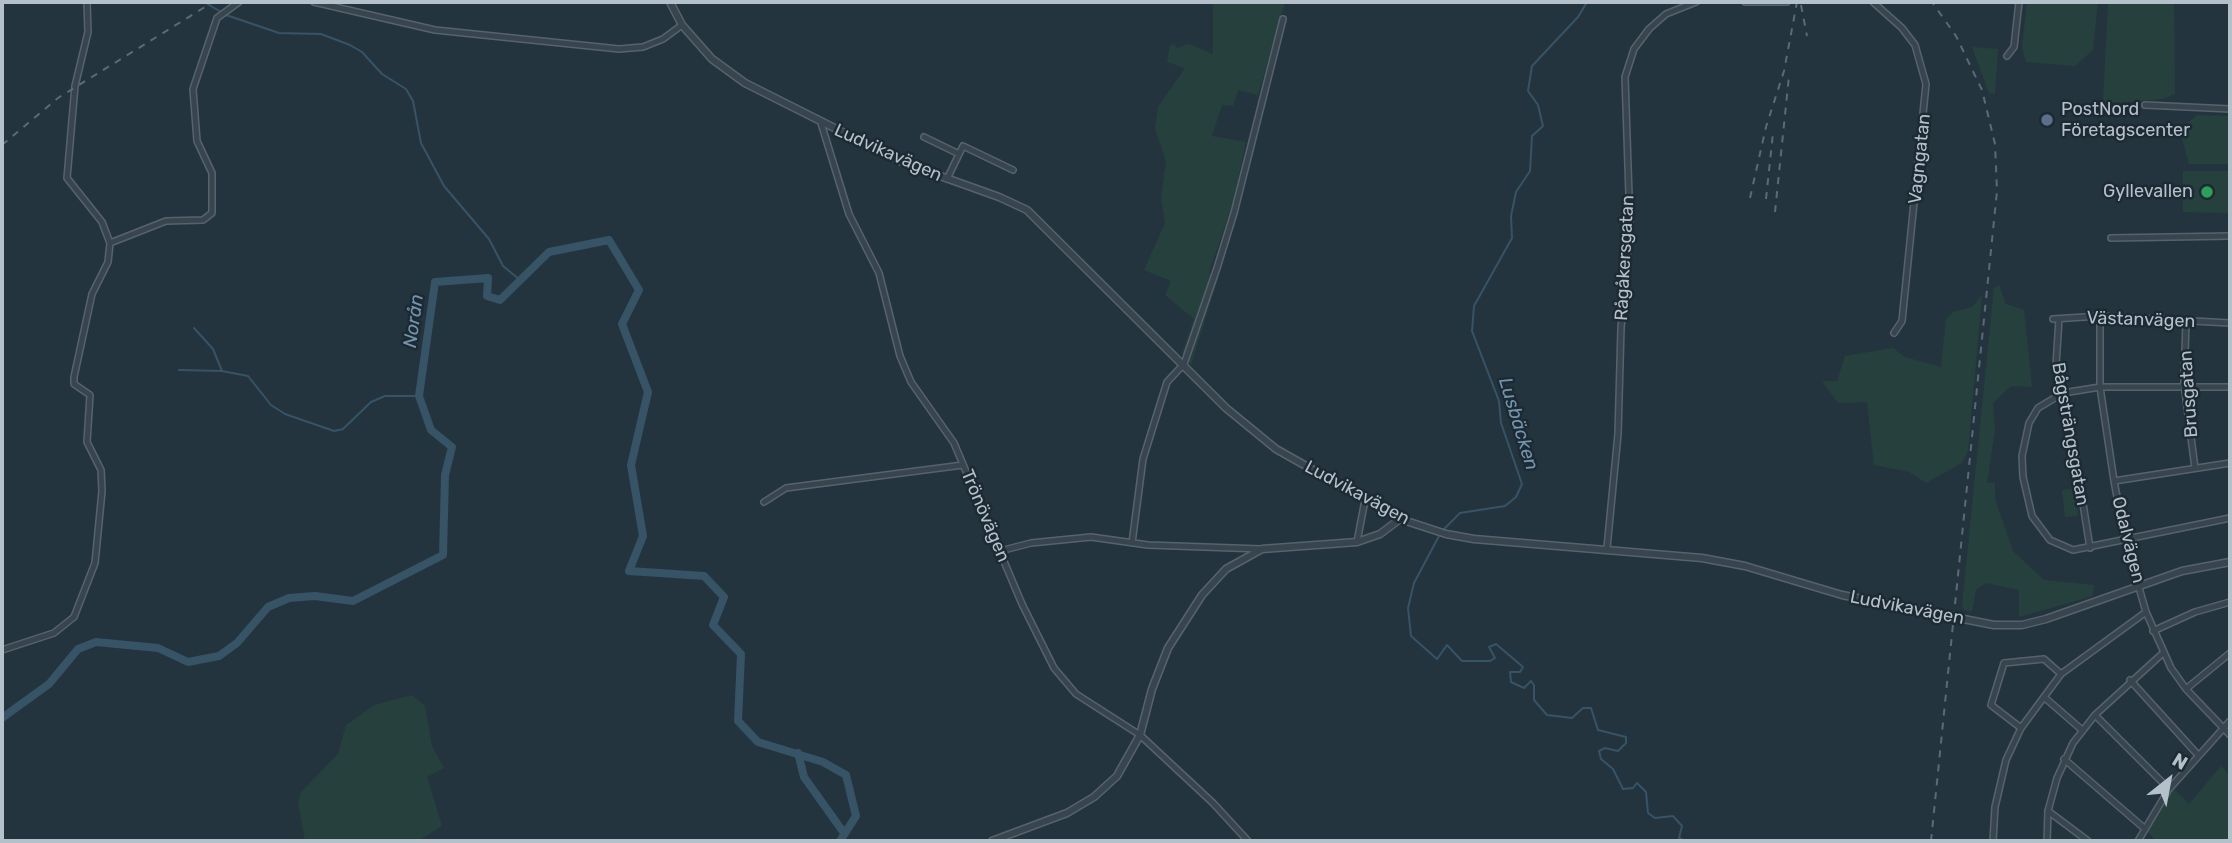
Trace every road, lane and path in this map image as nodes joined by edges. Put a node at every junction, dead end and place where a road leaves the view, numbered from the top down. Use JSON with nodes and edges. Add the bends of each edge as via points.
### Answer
{"nodes":[{"id":1,"x":88,"y":2,"type":"edge"},
{"id":2,"x":239,"y":2,"type":"edge"},
{"id":3,"x":314,"y":2,"type":"edge"},
{"id":4,"x":670,"y":2,"type":"edge"},
{"id":5,"x":1696,"y":2,"type":"edge"},
{"id":6,"x":1745,"y":2,"type":"edge"},
{"id":7,"x":1787,"y":2,"type":"edge"},
{"id":8,"x":1873,"y":2,"type":"edge"},
{"id":9,"x":2019,"y":2,"type":"edge"},
{"id":10,"x":1283,"y":19,"type":"dead end"},
{"id":11,"x":682,"y":25,"type":"junction"},
{"id":12,"x":2007,"y":56,"type":"dead end"},
{"id":13,"x":2145,"y":105,"type":"dead end"},
{"id":14,"x":2230,"y":109,"type":"edge"},
{"id":15,"x":821,"y":123,"type":"junction"},
{"id":16,"x":924,"y":136,"type":"dead end"},
{"id":17,"x":957,"y":153,"type":"junction"},
{"id":18,"x":1013,"y":170,"type":"dead end"},
{"id":19,"x":947,"y":179,"type":"junction"},
{"id":20,"x":2230,"y":236,"type":"edge"},
{"id":21,"x":2111,"y":238,"type":"dead end"},
{"id":22,"x":110,"y":243,"type":"junction"},
{"id":23,"x":2100,"y":316,"type":"junction"},
{"id":24,"x":2056,"y":319,"type":"joint"},
{"id":25,"x":2186,"y":321,"type":"junction"},
{"id":26,"x":2230,"y":323,"type":"edge"},
{"id":27,"x":1894,"y":332,"type":"dead end"},
{"id":28,"x":1184,"y":364,"type":"junction"},
{"id":29,"x":2184,"y":384,"type":"junction"},
{"id":30,"x":2100,"y":387,"type":"junction"},
{"id":31,"x":2230,"y":387,"type":"edge"},
{"id":32,"x":2063,"y":393,"type":"junction"},
{"id":33,"x":2230,"y":463,"type":"edge"},
{"id":34,"x":964,"y":465,"type":"junction"},
{"id":35,"x":2194,"y":468,"type":"junction"},
{"id":36,"x":2114,"y":481,"type":"junction"},
{"id":37,"x":1366,"y":500,"type":"junction"},
{"id":38,"x":764,"y":502,"type":"dead end"},
{"id":39,"x":2230,"y":518,"type":"edge"},
{"id":40,"x":1400,"y":519,"type":"junction"},
{"id":41,"x":2125,"y":539,"type":"junction"},
{"id":42,"x":1357,"y":542,"type":"junction"},
{"id":43,"x":1132,"y":543,"type":"junction"},
{"id":44,"x":1607,"y":548,"type":"junction"},
{"id":45,"x":2090,"y":548,"type":"junction"},
{"id":46,"x":1262,"y":549,"type":"junction"},
{"id":47,"x":1000,"y":551,"type":"junction"},
{"id":48,"x":2230,"y":562,"type":"edge"},
{"id":49,"x":2139,"y":587,"type":"junction"},
{"id":50,"x":2230,"y":602,"type":"edge"},
{"id":51,"x":2146,"y":612,"type":"junction"},
{"id":52,"x":2153,"y":631,"type":"junction"},
{"id":53,"x":2,"y":650,"type":"edge"},
{"id":54,"x":2162,"y":653,"type":"junction"},
{"id":55,"x":2230,"y":653,"type":"edge"},
{"id":56,"x":2062,"y":674,"type":"junction"},
{"id":57,"x":2130,"y":680,"type":"junction"},
{"id":58,"x":2186,"y":689,"type":"junction"},
{"id":59,"x":2043,"y":696,"type":"junction"},
{"id":60,"x":2095,"y":715,"type":"junction"},
{"id":61,"x":2230,"y":721,"type":"edge"},
{"id":62,"x":2223,"y":728,"type":"junction"},
{"id":63,"x":2021,"y":729,"type":"junction"},
{"id":64,"x":2082,"y":730,"type":"junction"},
{"id":65,"x":1140,"y":735,"type":"junction"},
{"id":66,"x":2230,"y":736,"type":"edge"},
{"id":67,"x":2198,"y":755,"type":"junction"},
{"id":68,"x":2064,"y":759,"type":"junction"},
{"id":69,"x":2169,"y":789,"type":"junction"},
{"id":70,"x":2048,"y":811,"type":"junction"},
{"id":71,"x":2144,"y":828,"type":"junction"},
{"id":72,"x":992,"y":841,"type":"edge"},
{"id":73,"x":1248,"y":841,"type":"edge"},
{"id":74,"x":1993,"y":841,"type":"edge"},
{"id":75,"x":2047,"y":841,"type":"edge"},
{"id":76,"x":2088,"y":841,"type":"edge"},
{"id":77,"x":2138,"y":841,"type":"edge"}],
"edges":[{"from":1,"to":22,"type":"street","via":[[88,32],[75,86],[67,178],[102,222]]},
{"from":2,"to":22,"type":"street","via":[[217,18],[193,89],[197,141],[212,173],[212,213],[203,220],[166,221]]},
{"from":3,"to":11,"type":"street","via":[[435,30],[619,49],[643,47]]},
{"from":4,"to":11,"type":"street","name":"Ludvikavägen"},
{"from":5,"to":44,"type":"street","name":"Rågåkersgatan","via":[[1666,14],[1648,29],[1634,49],[1625,78],[1630,225]]},
{"from":6,"to":7,"type":"street"},
{"from":8,"to":27,"type":"street","name":"Vagngatan","via":[[1915,45],[1926,84],[1902,321]]},
{"from":9,"to":12,"type":"street","via":[[2014,47]]},
{"from":10,"to":28,"type":"street","via":[[1234,213]]},
{"from":11,"to":15,"type":"street","name":"Ludvikavägen","via":[[712,59],[745,83]]},
{"from":13,"to":14,"type":"street"},
{"from":15,"to":19,"type":"street","name":"Ludvikavägen"},
{"from":15,"to":34,"type":"street","name":"Trönövägen","via":[[849,214],[878,272],[900,356],[911,382]]},
{"from":16,"to":17,"type":"street"},
{"from":17,"to":18,"type":"street","via":[[961,146],[968,147]]},
{"from":17,"to":19,"type":"street"},
{"from":19,"to":28,"type":"street","name":"Ludvikavägen","via":[[1031,214]]},
{"from":20,"to":21,"type":"street"},
{"from":22,"to":53,"type":"street","via":[[108,262],[92,294],[74,377],[74,384],[90,395],[88,442],[101,470],[95,563],[74,617],[54,633]]},
{"from":23,"to":24,"type":"street","name":"Västanvägen"},
{"from":23,"to":25,"type":"street","name":"Västanvägen"},
{"from":23,"to":30,"type":"street","name":"Odalvägen"},
{"from":24,"to":32,"type":"street","name":"Bågsträngsgatan","via":[[2055,356]]},
{"from":25,"to":26,"type":"street","name":"Västanvägen"},
{"from":25,"to":29,"type":"street","name":"Brusgatan"},
{"from":28,"to":37,"type":"street","name":"Ludvikavägen","via":[[1226,408],[1276,449]]},
{"from":28,"to":43,"type":"street","via":[[1167,382],[1143,459]]},
{"from":29,"to":30,"type":"street"},
{"from":29,"to":31,"type":"street"},
{"from":29,"to":35,"type":"street","name":"Brusgatan"},
{"from":30,"to":32,"type":"street"},
{"from":30,"to":36,"type":"street","name":"Odalvägen"},
{"from":32,"to":45,"type":"street","name":"Bågsträngsgatan"},
{"from":32,"to":45,"type":"street","via":[[2038,408],[2029,423],[2023,440],[2023,477],[2032,516],[2041,530],[2063,547]]},
{"from":33,"to":35,"type":"street"},
{"from":34,"to":38,"type":"street","via":[[786,488]]},
{"from":34,"to":47,"type":"street","name":"Trönövägen"},
{"from":35,"to":36,"type":"street"},
{"from":36,"to":41,"type":"street","name":"Odalvägen"},
{"from":37,"to":40,"type":"street","name":"Ludvikavägen"},
{"from":37,"to":42,"type":"street"},
{"from":39,"to":41,"type":"street"},
{"from":40,"to":42,"type":"street","via":[[1380,534]]},
{"from":40,"to":44,"type":"street","name":"Ludvikavägen","via":[[1446,534],[1502,542]]},
{"from":41,"to":45,"type":"street"},
{"from":41,"to":49,"type":"street","name":"Odalvägen"},
{"from":42,"to":46,"type":"street"},
{"from":43,"to":46,"type":"street"},
{"from":43,"to":47,"type":"street","via":[[1091,537]]},
{"from":44,"to":49,"type":"street","name":"Ludvikavägen","via":[[1745,566],[1842,595],[1994,625],[2046,619]]},
{"from":46,"to":65,"type":"street","via":[[1226,569],[1202,595],[1168,648]]},
{"from":47,"to":65,"type":"street","name":"Trönövägen","via":[[1021,604],[1063,682]]},
{"from":48,"to":49,"type":"street","name":"Ludvikavägen","via":[[2182,571]]},
{"from":49,"to":51,"type":"street","name":"Odalvägen"},
{"from":50,"to":52,"type":"street"},
{"from":51,"to":52,"type":"street","name":"Odalvägen"},
{"from":51,"to":56,"type":"street"},
{"from":52,"to":54,"type":"street","name":"Odalvägen"},
{"from":54,"to":57,"type":"street"},
{"from":54,"to":58,"type":"street","name":"Odalvägen"},
{"from":55,"to":58,"type":"street"},
{"from":56,"to":59,"type":"street"},
{"from":56,"to":63,"type":"street","via":[[2044,659],[2004,663],[1991,705]]},
{"from":57,"to":60,"type":"street"},
{"from":57,"to":67,"type":"street"},
{"from":58,"to":62,"type":"street","name":"Odalvägen"},
{"from":59,"to":63,"type":"street"},
{"from":59,"to":64,"type":"street"},
{"from":60,"to":64,"type":"street"},
{"from":60,"to":69,"type":"street"},
{"from":61,"to":62,"type":"street"},
{"from":62,"to":66,"type":"street","name":"Odalvägen"},
{"from":62,"to":67,"type":"street"},
{"from":63,"to":74,"type":"street","via":[[2006,760],[1994,807]]},
{"from":64,"to":68,"type":"street"},
{"from":65,"to":72,"type":"street","via":[[1124,768],[1094,797],[1058,817]]},
{"from":65,"to":73,"type":"street","name":"Trönövägen"},
{"from":67,"to":69,"type":"street"},
{"from":68,"to":70,"type":"street"},
{"from":68,"to":71,"type":"street"},
{"from":69,"to":71,"type":"street"},
{"from":70,"to":75,"type":"street"},
{"from":70,"to":76,"type":"street"},
{"from":71,"to":77,"type":"street"}]}
